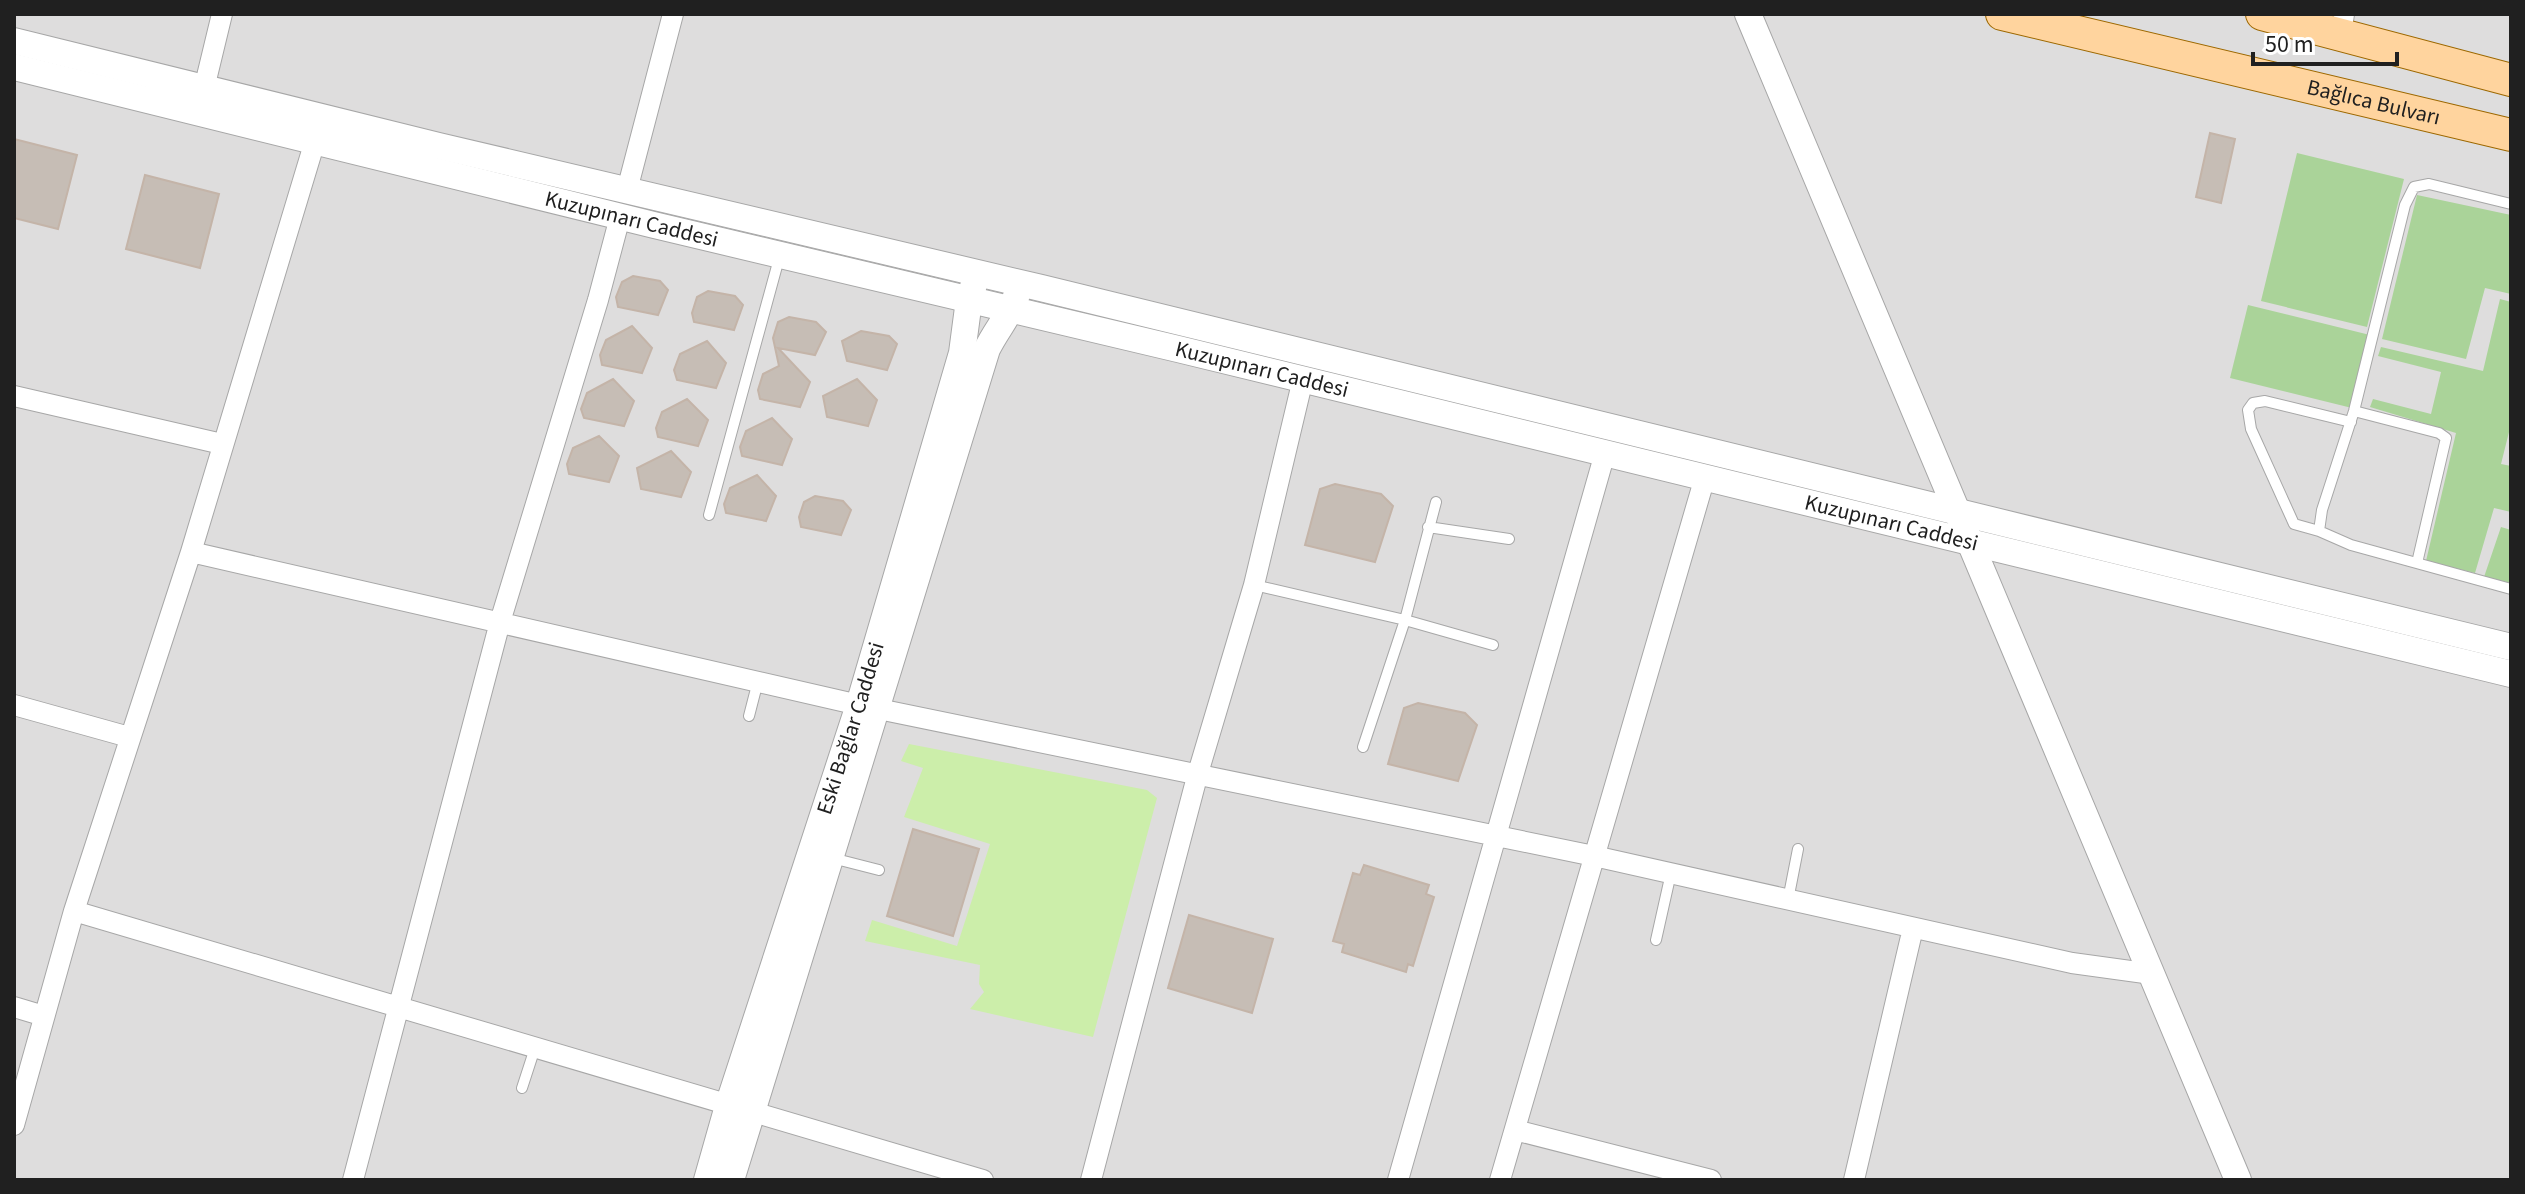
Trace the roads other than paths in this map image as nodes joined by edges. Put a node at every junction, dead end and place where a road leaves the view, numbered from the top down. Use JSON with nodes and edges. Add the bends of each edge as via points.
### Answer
{"nodes":[{"id":1,"x":222,"y":14,"type":"edge"},
{"id":2,"x":673,"y":14,"type":"edge"},
{"id":3,"x":1748,"y":14,"type":"edge"},
{"id":4,"x":2002,"y":14,"type":"edge"},
{"id":5,"x":2274,"y":16,"type":"edge"},
{"id":6,"x":2036,"y":18,"type":"edge"},
{"id":7,"x":2343,"y":24,"type":"edge"},
{"id":8,"x":14,"y":41,"type":"edge"},
{"id":9,"x":14,"y":67,"type":"edge"},
{"id":10,"x":2511,"y":80,"type":"edge"},
{"id":11,"x":201,"y":100,"type":"junction"},
{"id":12,"x":2511,"y":135,"type":"edge"},
{"id":13,"x":315,"y":141,"type":"junction"},
{"id":14,"x":627,"y":190,"type":"junction"},
{"id":15,"x":2511,"y":204,"type":"edge"},
{"id":16,"x":620,"y":217,"type":"junction"},
{"id":17,"x":780,"y":255,"type":"junction"},
{"id":18,"x":978,"y":273,"type":"junction"},
{"id":19,"x":1019,"y":283,"type":"junction"},
{"id":20,"x":969,"y":300,"type":"junction"},
{"id":21,"x":1011,"y":309,"type":"junction"},
{"id":22,"x":1303,"y":379,"type":"junction"},
{"id":23,"x":14,"y":396,"type":"edge"},
{"id":24,"x":2353,"y":416,"type":"junction"},
{"id":25,"x":222,"y":444,"type":"junction"},
{"id":26,"x":1605,"y":453,"type":"junction"},
{"id":27,"x":1705,"y":477,"type":"junction"},
{"id":28,"x":1436,"y":502,"type":"dead end"},
{"id":29,"x":1958,"y":513,"type":"junction"},
{"id":30,"x":709,"y":515,"type":"dead end"},
{"id":31,"x":1428,"y":527,"type":"junction"},
{"id":32,"x":2319,"y":531,"type":"junction"},
{"id":33,"x":1509,"y":539,"type":"dead end"},
{"id":34,"x":1969,"y":541,"type":"junction"},
{"id":35,"x":191,"y":552,"type":"junction"},
{"id":36,"x":2417,"y":563,"type":"junction"},
{"id":37,"x":1254,"y":585,"type":"junction"},
{"id":38,"x":2511,"y":589,"type":"edge"},
{"id":39,"x":1405,"y":620,"type":"junction"},
{"id":40,"x":500,"y":622,"type":"junction"},
{"id":41,"x":1493,"y":645,"type":"dead end"},
{"id":42,"x":2511,"y":647,"type":"edge"},
{"id":43,"x":2511,"y":674,"type":"edge"},
{"id":44,"x":758,"y":681,"type":"junction"},
{"id":45,"x":14,"y":705,"type":"edge"},
{"id":46,"x":868,"y":706,"type":"junction"},
{"id":47,"x":749,"y":716,"type":"dead end"},
{"id":48,"x":129,"y":737,"type":"junction"},
{"id":49,"x":1363,"y":747,"type":"dead end"},
{"id":50,"x":1198,"y":773,"type":"junction"},
{"id":51,"x":1494,"y":837,"type":"junction"},
{"id":52,"x":1798,"y":849,"type":"dead end"},
{"id":53,"x":1594,"y":856,"type":"junction"},
{"id":54,"x":830,"y":857,"type":"junction"},
{"id":55,"x":879,"y":870,"type":"dead end"},
{"id":56,"x":1671,"y":873,"type":"junction"},
{"id":57,"x":1788,"y":900,"type":"junction"},
{"id":58,"x":74,"y":911,"type":"junction"},
{"id":59,"x":1913,"y":928,"type":"junction"},
{"id":60,"x":1656,"y":940,"type":"dead end"},
{"id":61,"x":2152,"y":974,"type":"junction"},
{"id":62,"x":14,"y":1007,"type":"edge"},
{"id":63,"x":398,"y":1007,"type":"junction"},
{"id":64,"x":44,"y":1016,"type":"junction"},
{"id":65,"x":535,"y":1048,"type":"junction"},
{"id":66,"x":522,"y":1088,"type":"dead end"},
{"id":67,"x":740,"y":1109,"type":"junction"},
{"id":68,"x":14,"y":1125,"type":"edge"},
{"id":69,"x":1515,"y":1130,"type":"junction"},
{"id":70,"x":353,"y":1180,"type":"edge"},
{"id":71,"x":707,"y":1180,"type":"edge"},
{"id":72,"x":731,"y":1180,"type":"edge"},
{"id":73,"x":983,"y":1180,"type":"edge"},
{"id":74,"x":1091,"y":1180,"type":"edge"},
{"id":75,"x":1398,"y":1180,"type":"edge"},
{"id":76,"x":1500,"y":1180,"type":"edge"},
{"id":77,"x":1711,"y":1180,"type":"edge"},
{"id":78,"x":1854,"y":1180,"type":"edge"},
{"id":79,"x":2238,"y":1180,"type":"edge"}],
"edges":[{"from":1,"to":11,"type":"street"},
{"from":2,"to":14,"type":"street"},
{"from":3,"to":29,"type":"street"},
{"from":4,"to":6,"type":"main road","name":"Bağlıca Bulvarı"},
{"from":5,"to":7,"type":"main road"},
{"from":6,"to":12,"type":"main road","name":"Bağlıca Bulvarı"},
{"from":7,"to":10,"type":"main road"},
{"from":8,"to":11,"type":"street","name":"Kuzupınarı Caddesi"},
{"from":9,"to":11,"type":"street","name":"Kuzupınarı Caddesi"},
{"from":11,"to":13,"type":"street","name":"Kuzupınarı Caddesi"},
{"from":11,"to":14,"type":"street","name":"Kuzupınarı Caddesi"},
{"from":13,"to":16,"type":"street","name":"Kuzupınarı Caddesi"},
{"from":13,"to":25,"type":"street"},
{"from":14,"to":18,"type":"street","name":"Kuzupınarı Caddesi"},
{"from":15,"to":24,"type":"lane","via":[[2429,184],[2414,187],[2405,205]]},
{"from":16,"to":17,"type":"street","name":"Kuzupınarı Caddesi"},
{"from":16,"to":40,"type":"street"},
{"from":17,"to":20,"type":"street","name":"Kuzupınarı Caddesi"},
{"from":17,"to":30,"type":"lane"},
{"from":18,"to":19,"type":"street","name":"Kuzupınarı Caddesi"},
{"from":18,"to":20,"type":"street","name":"Eski Bağlar Caddesi"},
{"from":19,"to":21,"type":"street","name":"Eski Bağlar Caddesi"},
{"from":19,"to":29,"type":"street","name":"Kuzupınarı Caddesi"},
{"from":20,"to":21,"type":"street","name":"Kuzupınarı Caddesi"},
{"from":20,"to":46,"type":"street","name":"Eski Bağlar Caddesi","via":[[962,353]]},
{"from":21,"to":22,"type":"street","name":"Kuzupınarı Caddesi"},
{"from":21,"to":46,"type":"street","name":"Eski Bağlar Caddesi","via":[[987,349]]},
{"from":22,"to":26,"type":"street","name":"Kuzupınarı Caddesi"},
{"from":22,"to":37,"type":"street"},
{"from":23,"to":25,"type":"street"},
{"from":24,"to":32,"type":"lane"},
{"from":24,"to":32,"type":"lane","via":[[2265,401],[2248,410],[2251,429],[2294,524]]},
{"from":24,"to":36,"type":"lane","via":[[2446,438]]},
{"from":25,"to":35,"type":"street"},
{"from":26,"to":27,"type":"street","name":"Kuzupınarı Caddesi"},
{"from":26,"to":51,"type":"street"},
{"from":27,"to":34,"type":"street","name":"Kuzupınarı Caddesi"},
{"from":27,"to":53,"type":"street"},
{"from":28,"to":31,"type":"lane"},
{"from":29,"to":34,"type":"street"},
{"from":29,"to":42,"type":"street","name":"Kuzupınarı Caddesi"},
{"from":31,"to":33,"type":"lane"},
{"from":31,"to":39,"type":"lane"},
{"from":32,"to":36,"type":"lane"},
{"from":34,"to":43,"type":"street","name":"Kuzupınarı Caddesi"},
{"from":34,"to":61,"type":"street"},
{"from":35,"to":40,"type":"street"},
{"from":35,"to":48,"type":"street"},
{"from":36,"to":38,"type":"lane"},
{"from":37,"to":39,"type":"lane"},
{"from":37,"to":50,"type":"street"},
{"from":39,"to":41,"type":"lane"},
{"from":39,"to":49,"type":"lane"},
{"from":40,"to":44,"type":"street"},
{"from":40,"to":63,"type":"street"},
{"from":44,"to":46,"type":"street"},
{"from":44,"to":47,"type":"lane"},
{"from":45,"to":48,"type":"street"},
{"from":46,"to":50,"type":"street"},
{"from":46,"to":54,"type":"street","name":"Eski Bağlar Caddesi"},
{"from":46,"to":67,"type":"street","name":"Eski Bağlar Caddesi"},
{"from":48,"to":58,"type":"street"},
{"from":50,"to":51,"type":"street"},
{"from":50,"to":74,"type":"street"},
{"from":51,"to":53,"type":"street"},
{"from":51,"to":75,"type":"street"},
{"from":52,"to":57,"type":"lane"},
{"from":53,"to":56,"type":"street"},
{"from":53,"to":69,"type":"street"},
{"from":54,"to":55,"type":"lane"},
{"from":54,"to":67,"type":"street","name":"Eski Bağlar Caddesi"},
{"from":56,"to":57,"type":"street"},
{"from":56,"to":60,"type":"lane"},
{"from":57,"to":59,"type":"street"},
{"from":58,"to":63,"type":"street"},
{"from":58,"to":64,"type":"street"},
{"from":59,"to":61,"type":"street","via":[[2072,963]]},
{"from":59,"to":78,"type":"street"},
{"from":61,"to":79,"type":"street"},
{"from":62,"to":64,"type":"street"},
{"from":63,"to":65,"type":"street"},
{"from":63,"to":70,"type":"street"},
{"from":64,"to":68,"type":"street"},
{"from":65,"to":66,"type":"lane"},
{"from":65,"to":67,"type":"street"},
{"from":67,"to":71,"type":"street","name":"Eski Bağlar Caddesi"},
{"from":67,"to":72,"type":"street","name":"Eski Bağlar Caddesi"},
{"from":67,"to":73,"type":"street"},
{"from":69,"to":76,"type":"street"},
{"from":69,"to":77,"type":"street"}]}
